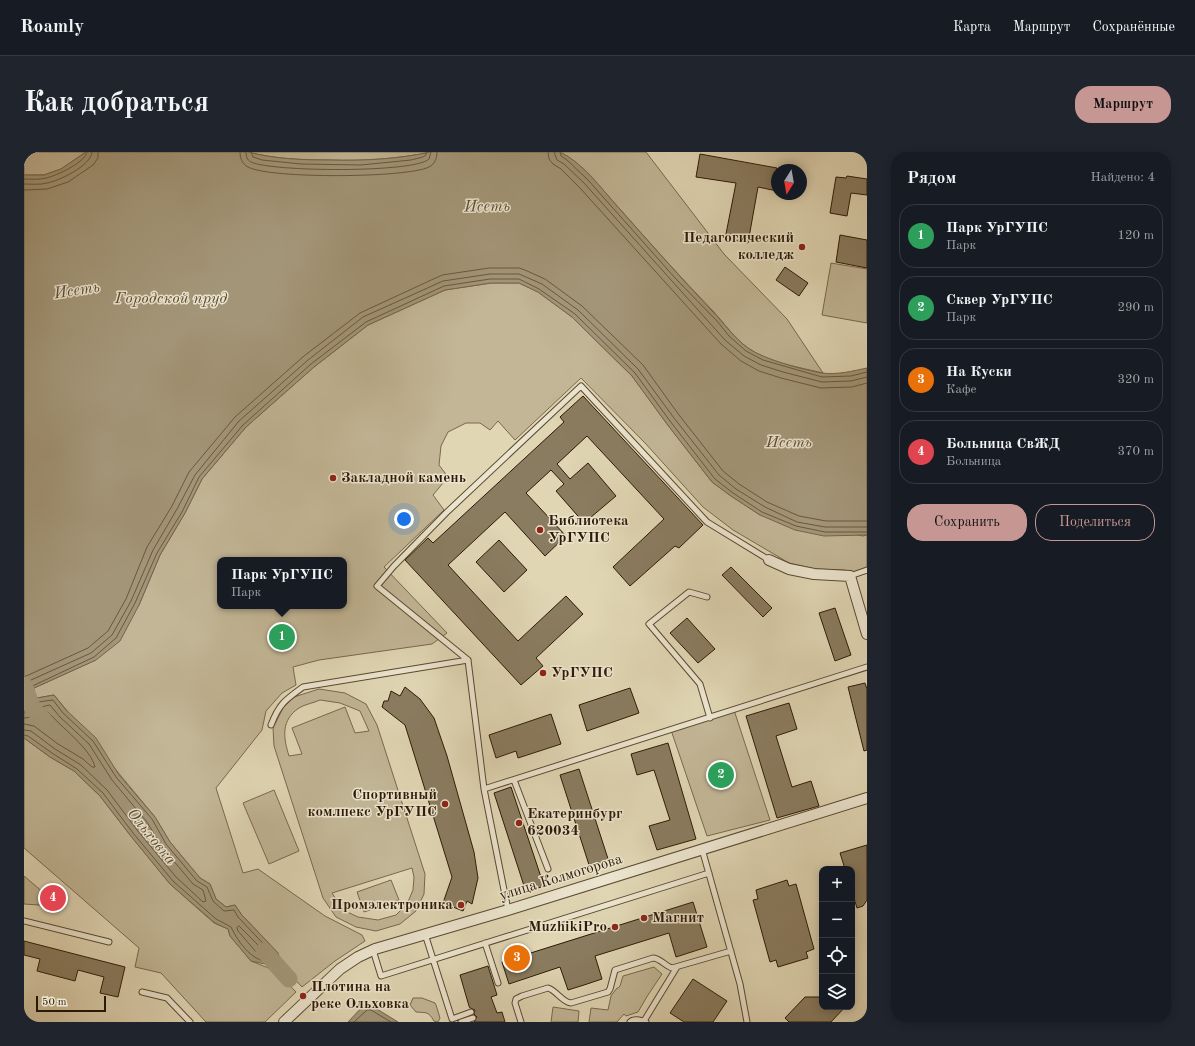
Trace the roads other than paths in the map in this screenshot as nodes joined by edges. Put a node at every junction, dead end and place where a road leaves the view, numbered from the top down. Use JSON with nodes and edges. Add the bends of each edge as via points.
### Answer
{"nodes":[{"id":1,"x":769,"y":560,"type":"joint"},
{"id":2,"x":867,"y":570,"type":"edge"},
{"id":3,"x":850,"y":576,"type":"junction"},
{"id":4,"x":707,"y":597,"type":"dead end"},
{"id":5,"x":867,"y":634,"type":"edge"},
{"id":6,"x":468,"y":660,"type":"junction"},
{"id":7,"x":867,"y":667,"type":"edge"},
{"id":8,"x":710,"y":718,"type":"junction"},
{"id":9,"x":271,"y":726,"type":"dead end"},
{"id":10,"x":514,"y":780,"type":"junction"},
{"id":11,"x":484,"y":789,"type":"junction"},
{"id":12,"x":867,"y":798,"type":"edge"},
{"id":13,"x":702,"y":849,"type":"junction"},
{"id":14,"x":548,"y":869,"type":"dead end"},
{"id":15,"x":709,"y":873,"type":"junction"},
{"id":16,"x":508,"y":910,"type":"junction"},
{"id":17,"x":24,"y":921,"type":"edge"},
{"id":18,"x":425,"y":934,"type":"junction"},
{"id":19,"x":109,"y":942,"type":"dead end"},
{"id":20,"x":486,"y":943,"type":"junction"},
{"id":21,"x":373,"y":950,"type":"junction"},
{"id":22,"x":731,"y":951,"type":"junction"},
{"id":23,"x":433,"y":960,"type":"junction"},
{"id":24,"x":677,"y":967,"type":"junction"},
{"id":25,"x":498,"y":984,"type":"dead end"},
{"id":26,"x":142,"y":992,"type":"dead end"},
{"id":27,"x":452,"y":1020,"type":"edge"},
{"id":28,"x":190,"y":1022,"type":"edge"},
{"id":29,"x":284,"y":1022,"type":"edge"},
{"id":30,"x":461,"y":1022,"type":"edge"},
{"id":31,"x":521,"y":1022,"type":"edge"},
{"id":32,"x":630,"y":1022,"type":"edge"},
{"id":33,"x":645,"y":1022,"type":"edge"},
{"id":34,"x":747,"y":1022,"type":"edge"}],
"edges":[{"from":1,"to":3,"type":"street","via":[[789,569],[814,574]]},
{"from":1,"to":6,"type":"lane","via":[[707,522],[581,386],[446,513],[377,586]]},
{"from":2,"to":3,"type":"lane"},
{"from":3,"to":5,"type":"street"},
{"from":4,"to":8,"type":"lane","via":[[689,592],[648,624],[700,684]]},
{"from":6,"to":9,"type":"lane","via":[[303,687],[283,702],[275,713]]},
{"from":6,"to":11,"type":"lane"},
{"from":7,"to":8,"type":"lane"},
{"from":8,"to":10,"type":"lane"},
{"from":10,"to":11,"type":"lane"},
{"from":10,"to":14,"type":"lane"},
{"from":11,"to":16,"type":"lane"},
{"from":12,"to":13,"type":"street","name":"улица Колмогорова"},
{"from":13,"to":15,"type":"lane"},
{"from":13,"to":16,"type":"street","name":"улица Колмогорова"},
{"from":15,"to":20,"type":"lane"},
{"from":15,"to":22,"type":"lane"},
{"from":16,"to":18,"type":"street","name":"улица Колмогорова"},
{"from":17,"to":19,"type":"lane"},
{"from":18,"to":21,"type":"street","name":"улица Колмогорова"},
{"from":18,"to":23,"type":"lane"},
{"from":20,"to":23,"type":"lane"},
{"from":20,"to":25,"type":"lane"},
{"from":21,"to":23,"type":"lane","via":[[381,976]]},
{"from":21,"to":29,"type":"street","name":"улица Колмогорова","via":[[340,969]]},
{"from":22,"to":24,"type":"lane"},
{"from":22,"to":34,"type":"lane"},
{"from":23,"to":27,"type":"lane"},
{"from":24,"to":31,"type":"lane","via":[[668,967],[657,958],[653,958],[614,970],[608,992],[571,1003],[567,1003],[548,988],[522,996],[516,999],[515,1003]]},
{"from":24,"to":33,"type":"lane"},
{"from":26,"to":28,"type":"lane","via":[[167,998]]},
{"from":27,"to":30,"type":"lane","via":[[472,1015]]},
{"from":32,"to":33,"type":"lane","via":[[638,1019]]}]}
